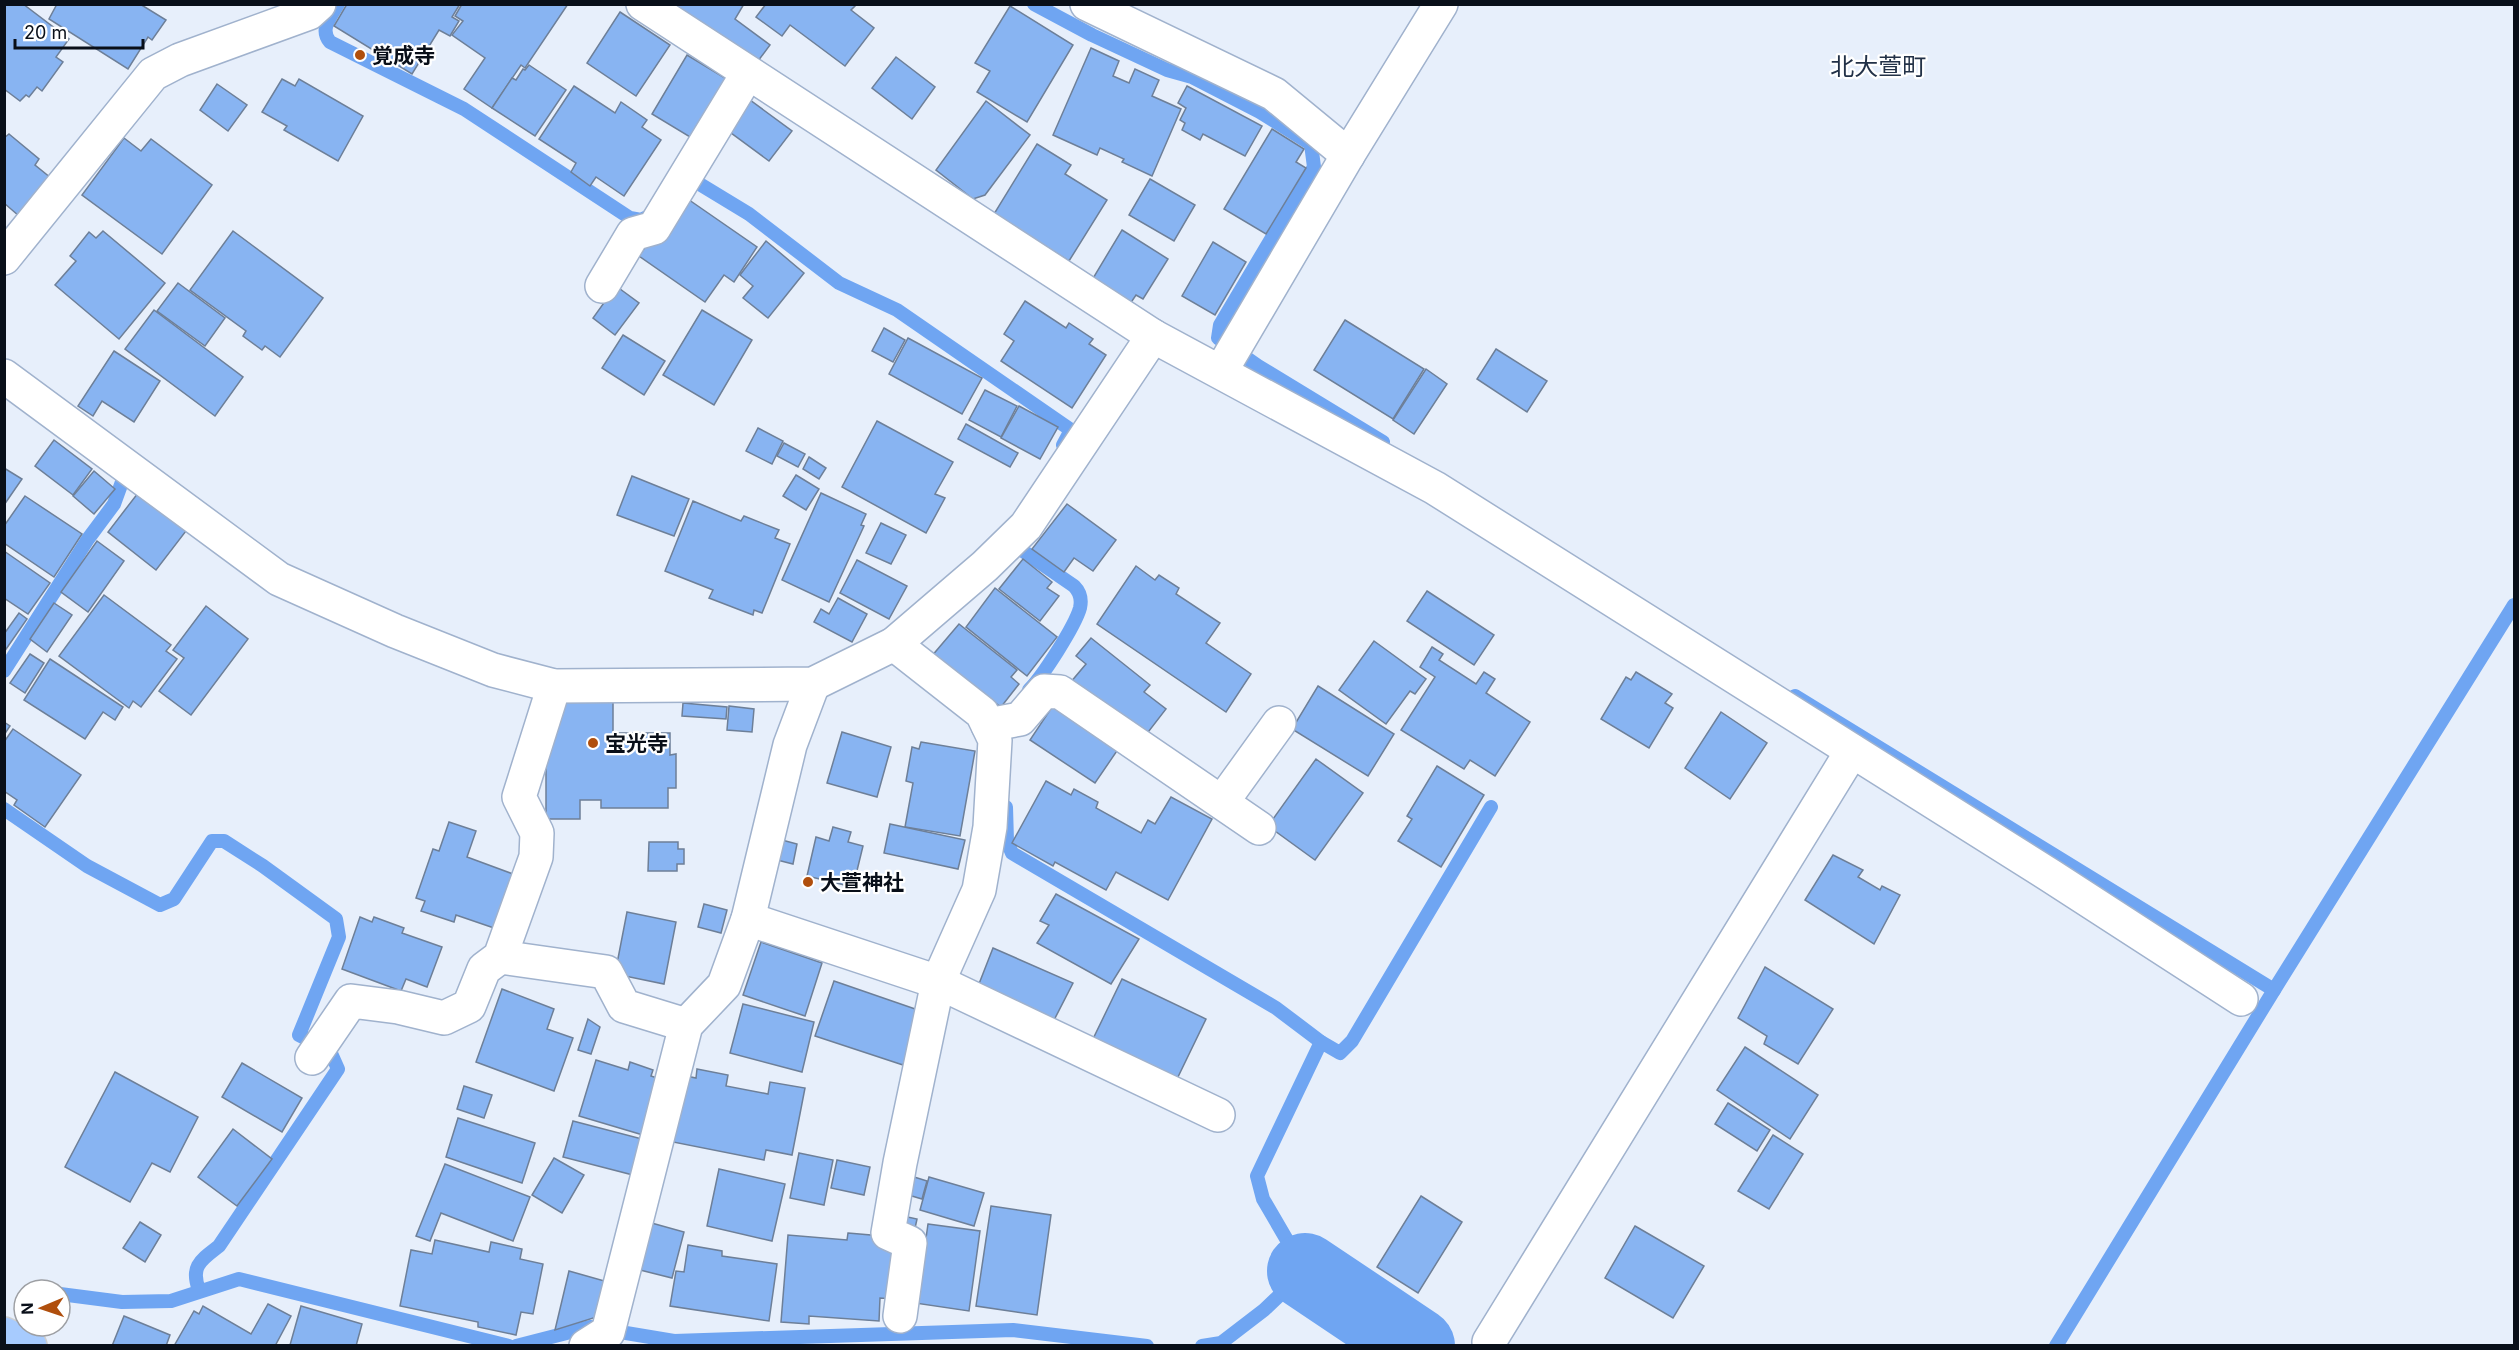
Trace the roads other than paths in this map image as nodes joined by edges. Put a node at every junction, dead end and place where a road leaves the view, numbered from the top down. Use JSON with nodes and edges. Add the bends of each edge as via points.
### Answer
{"nodes":[{"id":1,"x":319,"y":4,"type":"edge"},
{"id":2,"x":643,"y":4,"type":"edge"},
{"id":3,"x":1087,"y":4,"type":"edge"},
{"id":4,"x":1441,"y":4,"type":"edge"},
{"id":5,"x":748,"y":73,"type":"junction"},
{"id":6,"x":1348,"y":154,"type":"junction"},
{"id":7,"x":4,"y":258,"type":"edge"},
{"id":8,"x":602,"y":286,"type":"dead end"},
{"id":9,"x":1153,"y":336,"type":"junction"},
{"id":10,"x":1223,"y":367,"type":"junction"},
{"id":11,"x":4,"y":376,"type":"edge"},
{"id":12,"x":894,"y":644,"type":"junction"},
{"id":13,"x":813,"y":684,"type":"junction"},
{"id":14,"x":554,"y":686,"type":"junction"},
{"id":15,"x":1279,"y":723,"type":"dead end"},
{"id":16,"x":988,"y":725,"type":"junction"},
{"id":17,"x":1852,"y":751,"type":"junction"},
{"id":18,"x":1222,"y":802,"type":"junction"},
{"id":19,"x":1259,"y":828,"type":"dead end"},
{"id":20,"x":748,"y":918,"type":"junction"},
{"id":21,"x":500,"y":957,"type":"junction"},
{"id":22,"x":938,"y":982,"type":"junction"},
{"id":23,"x":2241,"y":999,"type":"dead end"},
{"id":24,"x":686,"y":1025,"type":"junction"},
{"id":25,"x":312,"y":1058,"type":"dead end"},
{"id":26,"x":1218,"y":1115,"type":"dead end"},
{"id":27,"x":900,"y":1316,"type":"dead end"},
{"id":28,"x":4,"y":1334,"type":"edge"},
{"id":29,"x":1489,"y":1342,"type":"dead end"},
{"id":30,"x":30,"y":1346,"type":"edge"},
{"id":31,"x":586,"y":1346,"type":"edge"}],
"edges":[{"from":1,"to":7,"type":"street","via":[[300,17],[180,60],[153,75]]},
{"from":2,"to":5,"type":"street"},
{"from":3,"to":6,"type":"street","via":[[1274,94]]},
{"from":4,"to":6,"type":"street"},
{"from":5,"to":8,"type":"street","via":[[654,228],[633,234]]},
{"from":5,"to":9,"type":"street"},
{"from":6,"to":10,"type":"street"},
{"from":9,"to":10,"type":"street"},
{"from":9,"to":12,"type":"street","via":[[1026,526]]},
{"from":10,"to":17,"type":"street","via":[[1436,488]]},
{"from":11,"to":14,"type":"street","via":[[279,579],[483,666]]},
{"from":12,"to":13,"type":"street"},
{"from":12,"to":16,"type":"street","via":[[982,713]]},
{"from":13,"to":14,"type":"street"},
{"from":13,"to":20,"type":"street","via":[[790,745]]},
{"from":14,"to":21,"type":"street","via":[[519,797],[537,833],[536,856]]},
{"from":15,"to":18,"type":"street"},
{"from":16,"to":18,"type":"street","via":[[1020,719],[1044,691],[1060,692]]},
{"from":16,"to":22,"type":"street","via":[[995,740],[992,805],[979,890]]},
{"from":17,"to":23,"type":"street"},
{"from":17,"to":29,"type":"street"},
{"from":18,"to":19,"type":"street"},
{"from":20,"to":22,"type":"street"},
{"from":20,"to":24,"type":"street","via":[[724,985]]},
{"from":21,"to":24,"type":"street","via":[[606,972],[624,1006]]},
{"from":21,"to":25,"type":"street","via":[[484,969],[469,1006],[444,1018],[351,1001]]},
{"from":22,"to":26,"type":"street"},
{"from":22,"to":27,"type":"street","via":[[888,1233],[910,1243]]},
{"from":24,"to":31,"type":"street","via":[[608,1332]]},
{"from":28,"to":30,"type":"main road"}]}
